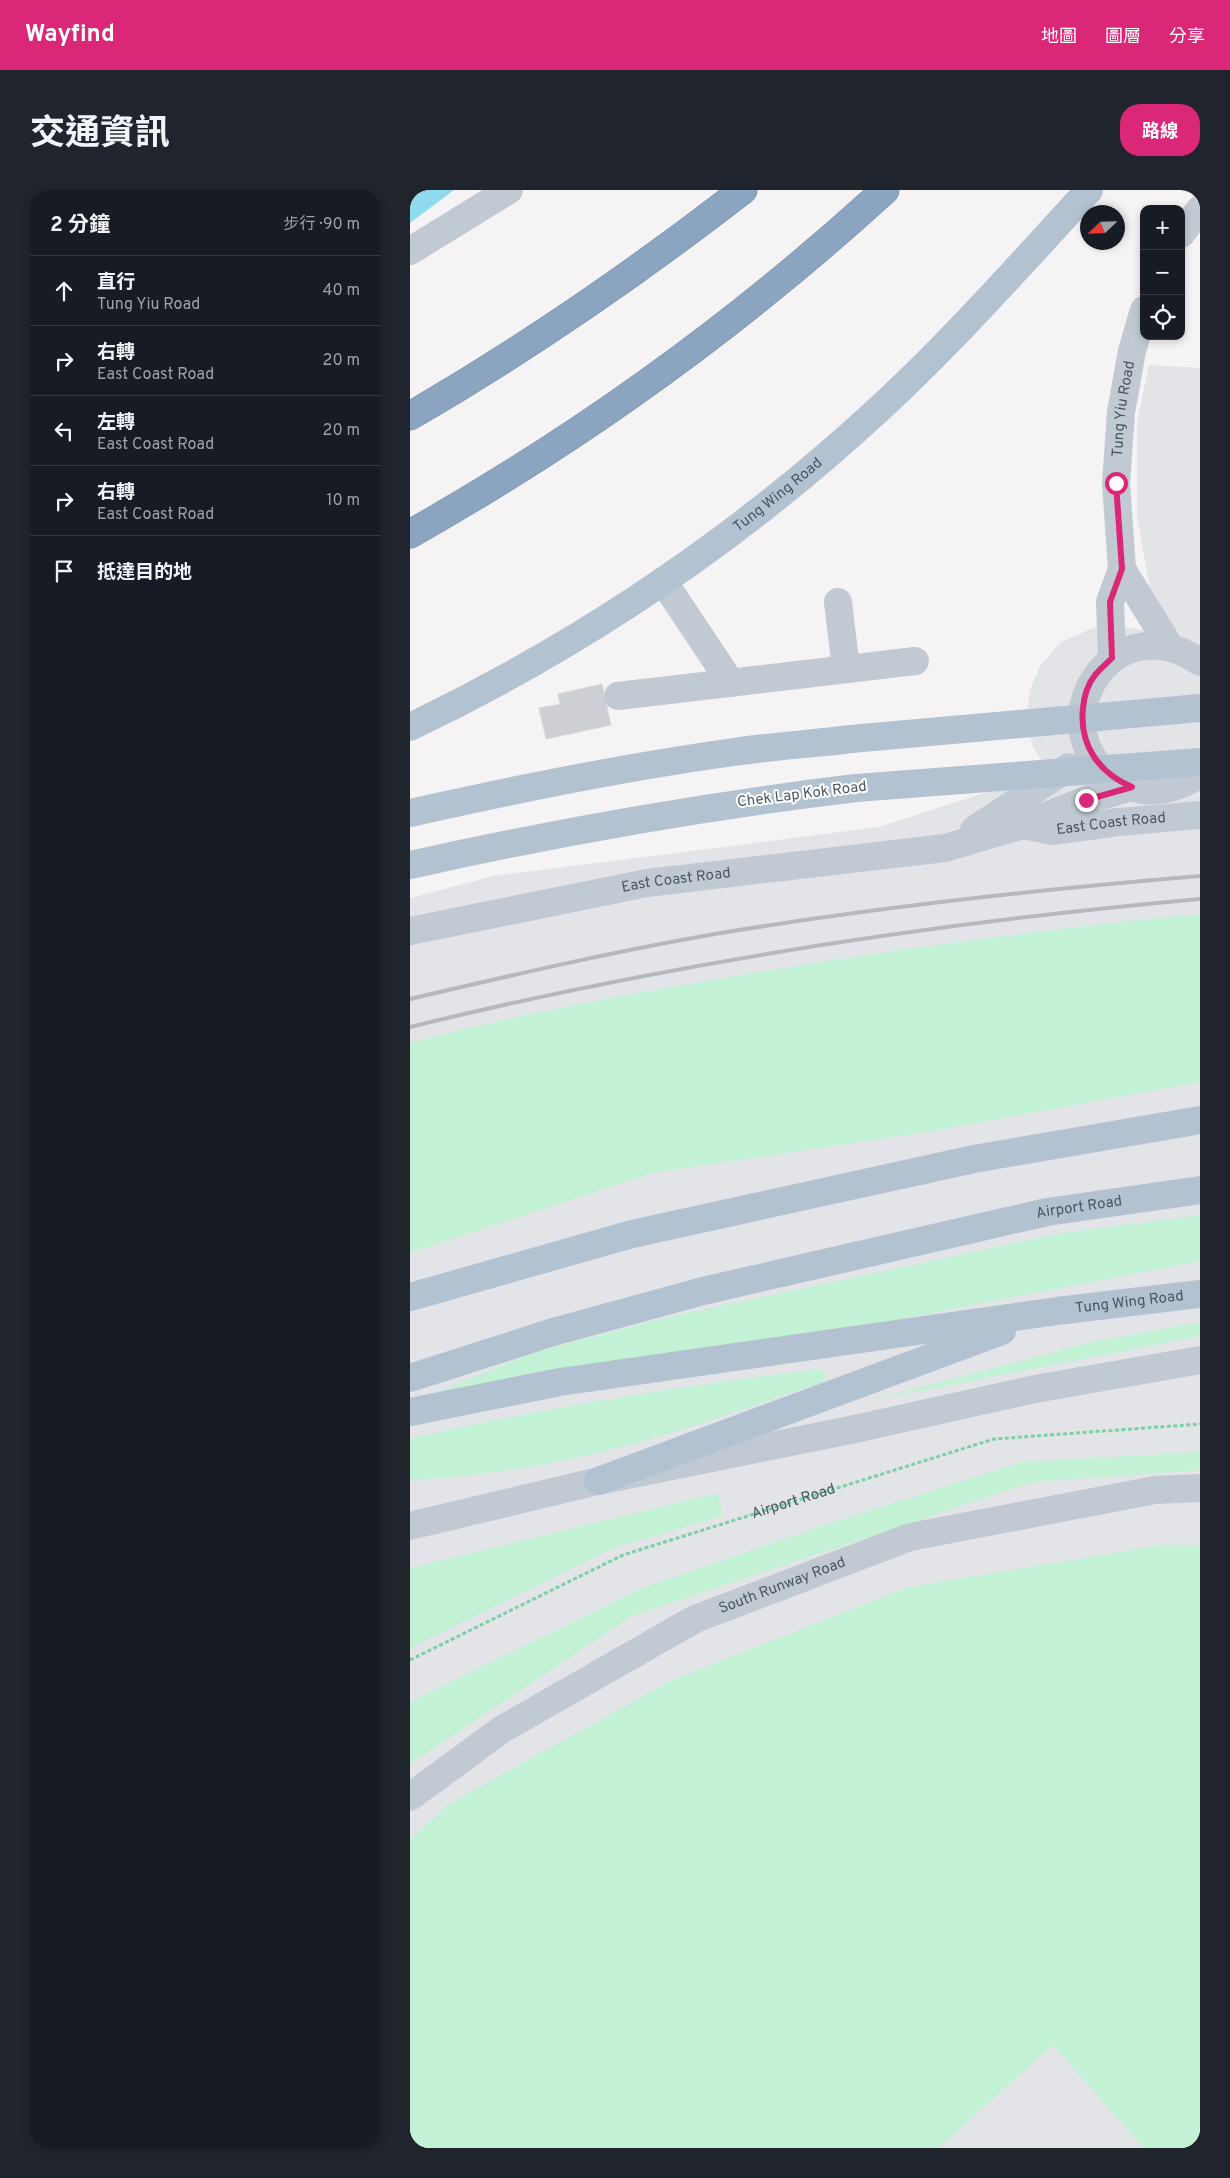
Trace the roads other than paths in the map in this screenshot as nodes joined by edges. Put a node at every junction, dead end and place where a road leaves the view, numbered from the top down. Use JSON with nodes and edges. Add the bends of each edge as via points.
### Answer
{"nodes":[{"id":1,"x":509,"y":190,"type":"edge"},
{"id":2,"x":743,"y":190,"type":"edge"},
{"id":3,"x":885,"y":190,"type":"edge"},
{"id":4,"x":1089,"y":190,"type":"edge"},
{"id":5,"x":1200,"y":209,"type":"edge"},
{"id":6,"x":1185,"y":229,"type":"edge"},
{"id":7,"x":410,"y":252,"type":"edge"},
{"id":8,"x":1140,"y":324,"type":"edge"},
{"id":9,"x":410,"y":416,"type":"edge"},
{"id":10,"x":410,"y":534,"type":"edge"},
{"id":11,"x":1122,"y":569,"type":"junction"},
{"id":12,"x":663,"y":581,"type":"junction"},
{"id":13,"x":838,"y":602,"type":"dead end"},
{"id":14,"x":1170,"y":647,"type":"junction"},
{"id":15,"x":1112,"y":658,"type":"junction"},
{"id":16,"x":916,"y":661,"type":"dead end"},
{"id":17,"x":1200,"y":662,"type":"edge"},
{"id":18,"x":846,"y":669,"type":"junction"},
{"id":19,"x":731,"y":683,"type":"junction"},
{"id":20,"x":618,"y":696,"type":"dead end"},
{"id":21,"x":1200,"y":708,"type":"edge"},
{"id":22,"x":410,"y":727,"type":"edge"},
{"id":23,"x":1089,"y":751,"type":"junction"},
{"id":24,"x":1200,"y":762,"type":"edge"},
{"id":25,"x":1200,"y":774,"type":"edge"},
{"id":26,"x":1132,"y":787,"type":"junction"},
{"id":27,"x":410,"y":813,"type":"edge"},
{"id":28,"x":1200,"y":815,"type":"edge"},
{"id":29,"x":1023,"y":825,"type":"junction"},
{"id":30,"x":945,"y":848,"type":"junction"},
{"id":31,"x":410,"y":865,"type":"edge"},
{"id":32,"x":410,"y":931,"type":"edge"},
{"id":33,"x":1200,"y":1120,"type":"edge"},
{"id":34,"x":1200,"y":1190,"type":"edge"},
{"id":35,"x":1200,"y":1294,"type":"edge"},
{"id":36,"x":410,"y":1297,"type":"edge"},
{"id":37,"x":1057,"y":1311,"type":"junction"},
{"id":38,"x":1200,"y":1360,"type":"edge"},
{"id":39,"x":410,"y":1378,"type":"edge"},
{"id":40,"x":410,"y":1412,"type":"edge"},
{"id":41,"x":598,"y":1481,"type":"junction"},
{"id":42,"x":1200,"y":1488,"type":"edge"},
{"id":43,"x":410,"y":1513,"type":"edge"},
{"id":44,"x":454,"y":1515,"type":"junction"},
{"id":45,"x":410,"y":1526,"type":"edge"},
{"id":46,"x":410,"y":1797,"type":"edge"}],
"edges":[{"from":1,"to":7,"type":"street"},
{"from":2,"to":9,"type":"highway","via":[[588,306]]},
{"from":3,"to":10,"type":"highway","via":[[755,301],[651,380],[550,449]]},
{"from":4,"to":12,"type":"main road","name":"Tung Wing Road","via":[[996,292],[877,411],[778,496]]},
{"from":5,"to":6,"type":"street"},
{"from":8,"to":11,"type":"street","name":"Tung Yiu Road","via":[[1121,412],[1116,483]]},
{"from":11,"to":14,"type":"street","name":"Tung Yiu Road"},
{"from":11,"to":15,"type":"street","name":"Tung Yiu Road","via":[[1110,602]]},
{"from":12,"to":19,"type":"street"},
{"from":12,"to":22,"type":"main road","name":"Tung Wing Road","via":[[527,666]]},
{"from":13,"to":18,"type":"street"},
{"from":14,"to":15,"type":"street","name":"East Coast Road","via":[[1142,646]]},
{"from":14,"to":17,"type":"street","name":"East Coast Road","via":[[1188,653]]},
{"from":15,"to":23,"type":"street","name":"East Coast Road","via":[[1094,676],[1084,699],[1081,724]]},
{"from":16,"to":18,"type":"street"},
{"from":18,"to":19,"type":"street"},
{"from":19,"to":20,"type":"street"},
{"from":21,"to":27,"type":"main road","bridge":true,"via":[[735,752],[516,789]]},
{"from":23,"to":26,"type":"street","name":"East Coast Road","via":[[1111,777]]},
{"from":23,"to":30,"type":"street","name":"East Coast Road","via":[[1013,806]]},
{"from":24,"to":31,"type":"main road","name":"Chek Lap Kok Road","bridge":true,"via":[[856,788],[748,801],[522,840]]},
{"from":25,"to":26,"type":"street","name":"East Coast Road","via":[[1171,789],[1155,791]]},
{"from":26,"to":29,"type":"street","name":"East Coast Road","via":[[1086,800]]},
{"from":28,"to":29,"type":"street","name":"East Coast Road","via":[[1052,831]]},
{"from":29,"to":30,"type":"street","name":"East Coast Road"},
{"from":30,"to":32,"type":"street","name":"East Coast Road","via":[[647,883]]},
{"from":33,"to":36,"type":"main road","via":[[974,1159],[642,1232]]},
{"from":34,"to":39,"type":"main road","name":"Airport Road","via":[[1047,1212],[703,1291],[553,1332]]},
{"from":35,"to":37,"type":"main road","name":"Tung Wing Road"},
{"from":37,"to":40,"type":"main road","via":[[560,1382]]},
{"from":37,"to":41,"type":"main road"},
{"from":38,"to":41,"type":"street","via":[[1035,1389]]},
{"from":41,"to":44,"type":"street"},
{"from":42,"to":46,"type":"street","name":"South Runway Road","via":[[1155,1490],[910,1537],[695,1619],[501,1730]]},
{"from":43,"to":44,"type":"street"},
{"from":44,"to":45,"type":"street"}]}
